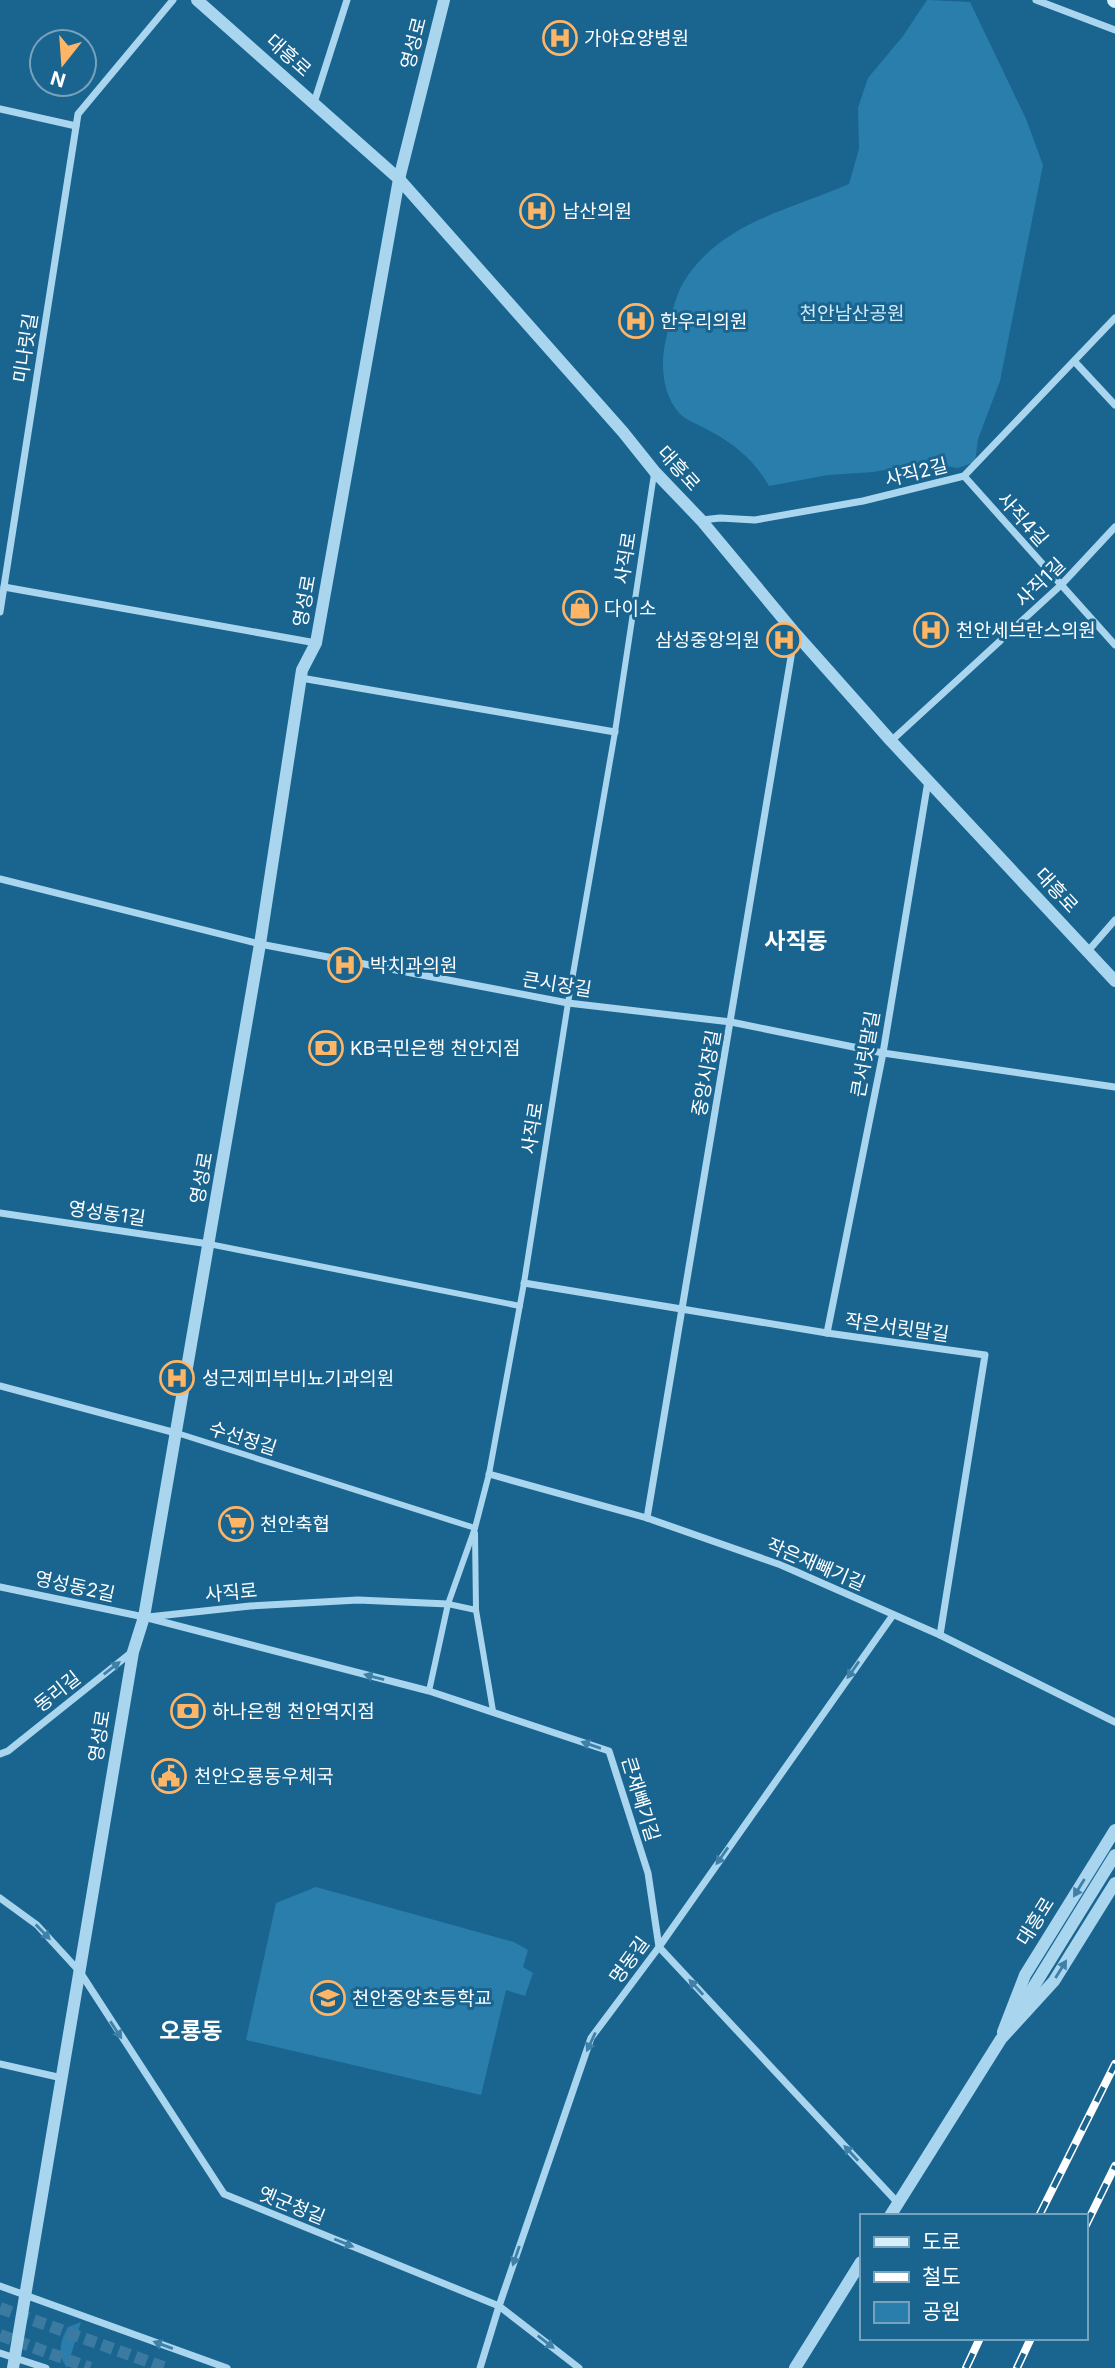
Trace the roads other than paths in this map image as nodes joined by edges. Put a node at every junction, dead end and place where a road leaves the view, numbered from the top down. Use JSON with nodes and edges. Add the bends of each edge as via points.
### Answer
{"nodes":[{"id":1,"x":173,"y":0,"type":"edge"},
{"id":2,"x":197,"y":0,"type":"edge"},
{"id":3,"x":348,"y":0,"type":"edge"},
{"id":4,"x":444,"y":0,"type":"edge"},
{"id":5,"x":1036,"y":0,"type":"edge"},
{"id":6,"x":1115,"y":30,"type":"edge"},
{"id":7,"x":314,"y":103,"type":"junction"},
{"id":8,"x":0,"y":109,"type":"edge"},
{"id":9,"x":76,"y":127,"type":"junction"},
{"id":10,"x":398,"y":179,"type":"junction"},
{"id":11,"x":1115,"y":318,"type":"edge"},
{"id":12,"x":1075,"y":362,"type":"junction"},
{"id":13,"x":1115,"y":405,"type":"edge"},
{"id":14,"x":654,"y":472,"type":"junction"},
{"id":15,"x":964,"y":476,"type":"junction"},
{"id":16,"x":701,"y":520,"type":"junction"},
{"id":17,"x":1115,"y":527,"type":"edge"},
{"id":18,"x":1061,"y":585,"type":"junction"},
{"id":19,"x":4,"y":587,"type":"junction"},
{"id":20,"x":0,"y":612,"type":"edge"},
{"id":21,"x":795,"y":633,"type":"junction"},
{"id":22,"x":316,"y":643,"type":"junction"},
{"id":23,"x":1115,"y":645,"type":"edge"},
{"id":24,"x":301,"y":678,"type":"junction"},
{"id":25,"x":615,"y":732,"type":"junction"},
{"id":26,"x":891,"y":741,"type":"junction"},
{"id":27,"x":928,"y":780,"type":"junction"},
{"id":28,"x":0,"y":879,"type":"edge"},
{"id":29,"x":1115,"y":920,"type":"edge"},
{"id":30,"x":260,"y":944,"type":"junction"},
{"id":31,"x":1088,"y":951,"type":"junction"},
{"id":32,"x":1115,"y":981,"type":"edge"},
{"id":33,"x":568,"y":1003,"type":"junction"},
{"id":34,"x":731,"y":1022,"type":"junction"},
{"id":35,"x":883,"y":1053,"type":"junction"},
{"id":36,"x":1115,"y":1087,"type":"edge"},
{"id":37,"x":0,"y":1213,"type":"edge"},
{"id":38,"x":209,"y":1244,"type":"junction"},
{"id":39,"x":524,"y":1283,"type":"junction"},
{"id":40,"x":520,"y":1306,"type":"junction"},
{"id":41,"x":681,"y":1310,"type":"junction"},
{"id":42,"x":827,"y":1333,"type":"junction"},
{"id":43,"x":0,"y":1386,"type":"edge"},
{"id":44,"x":177,"y":1433,"type":"junction"},
{"id":45,"x":489,"y":1474,"type":"junction"},
{"id":46,"x":647,"y":1518,"type":"junction"},
{"id":47,"x":475,"y":1528,"type":"junction"},
{"id":48,"x":0,"y":1587,"type":"edge"},
{"id":49,"x":448,"y":1604,"type":"junction"},
{"id":50,"x":477,"y":1610,"type":"junction"},
{"id":51,"x":893,"y":1615,"type":"junction"},
{"id":52,"x":144,"y":1617,"type":"junction"},
{"id":53,"x":940,"y":1635,"type":"junction"},
{"id":54,"x":133,"y":1651,"type":"junction"},
{"id":55,"x":429,"y":1691,"type":"junction"},
{"id":56,"x":493,"y":1711,"type":"junction"},
{"id":57,"x":1115,"y":1722,"type":"edge"},
{"id":58,"x":0,"y":1754,"type":"edge"},
{"id":59,"x":1115,"y":1830,"type":"edge"},
{"id":60,"x":1115,"y":1855,"type":"edge"},
{"id":61,"x":1115,"y":1883,"type":"edge"},
{"id":62,"x":0,"y":1898,"type":"edge"},
{"id":63,"x":659,"y":1947,"type":"junction"},
{"id":64,"x":80,"y":1972,"type":"junction"},
{"id":65,"x":1001,"y":2039,"type":"junction"},
{"id":66,"x":0,"y":2064,"type":"edge"},
{"id":67,"x":63,"y":2078,"type":"junction"},
{"id":68,"x":898,"y":2203,"type":"junction"},
{"id":69,"x":891,"y":2214,"type":"edge"},
{"id":70,"x":860,"y":2264,"type":"edge"},
{"id":71,"x":0,"y":2286,"type":"edge"},
{"id":72,"x":27,"y":2295,"type":"junction"},
{"id":73,"x":499,"y":2306,"type":"junction"},
{"id":74,"x":0,"y":2353,"type":"edge"},
{"id":75,"x":14,"y":2363,"type":"edge"},
{"id":76,"x":46,"y":2368,"type":"edge"},
{"id":77,"x":227,"y":2368,"type":"edge"},
{"id":78,"x":480,"y":2368,"type":"edge"},
{"id":79,"x":579,"y":2368,"type":"edge"},
{"id":80,"x":794,"y":2368,"type":"edge"}],
"edges":[{"from":1,"to":9,"type":"street","name":"미나릿길","via":[[78,114]]},
{"from":2,"to":7,"type":"street","name":"대흥로"},
{"from":3,"to":7,"type":"street"},
{"from":4,"to":10,"type":"street","name":"영성로"},
{"from":5,"to":6,"type":"street"},
{"from":7,"to":10,"type":"street","name":"대흥로"},
{"from":8,"to":9,"type":"street"},
{"from":9,"to":19,"type":"street","name":"미나릿길"},
{"from":10,"to":14,"type":"street","name":"대흥로"},
{"from":10,"to":22,"type":"street","name":"영성로"},
{"from":11,"to":12,"type":"street","name":"사직2길"},
{"from":12,"to":13,"type":"street"},
{"from":12,"to":15,"type":"street","name":"사직2길"},
{"from":14,"to":16,"type":"street","name":"대흥로"},
{"from":14,"to":25,"type":"street","name":"사직로"},
{"from":15,"to":16,"type":"street","name":"사직2길","via":[[863,501],[755,520]]},
{"from":15,"to":18,"type":"street","name":"사직4길"},
{"from":16,"to":21,"type":"street","name":"대흥로"},
{"from":17,"to":18,"type":"street","name":"사직1길"},
{"from":18,"to":23,"type":"street","name":"사직4길"},
{"from":18,"to":26,"type":"street","name":"사직1길"},
{"from":19,"to":20,"type":"street","name":"미나릿길"},
{"from":19,"to":22,"type":"street"},
{"from":21,"to":26,"type":"street","name":"대흥로"},
{"from":21,"to":34,"type":"street","name":"중앙시장길"},
{"from":22,"to":24,"type":"street","name":"영성로"},
{"from":24,"to":25,"type":"street"},
{"from":24,"to":30,"type":"street","name":"영성로"},
{"from":25,"to":33,"type":"street","name":"사직로"},
{"from":26,"to":27,"type":"street","name":"대흥로"},
{"from":27,"to":31,"type":"street","name":"대흥로"},
{"from":27,"to":35,"type":"street","name":"큰서릿말길"},
{"from":28,"to":30,"type":"street","name":"큰시장길"},
{"from":29,"to":31,"type":"street"},
{"from":30,"to":33,"type":"street","name":"큰시장길"},
{"from":30,"to":38,"type":"street","name":"영성로"},
{"from":31,"to":32,"type":"street","name":"대흥로"},
{"from":33,"to":34,"type":"street","name":"큰시장길"},
{"from":33,"to":39,"type":"street","name":"사직로"},
{"from":34,"to":35,"type":"street","name":"큰시장길"},
{"from":34,"to":41,"type":"street","name":"중앙시장길"},
{"from":35,"to":36,"type":"street","name":"큰시장길"},
{"from":35,"to":42,"type":"street","name":"큰서릿말길"},
{"from":37,"to":38,"type":"street","name":"영성동1길"},
{"from":38,"to":40,"type":"street"},
{"from":38,"to":44,"type":"street","name":"영성로"},
{"from":39,"to":40,"type":"street","name":"사직로"},
{"from":39,"to":41,"type":"street","name":"작은서릿말길"},
{"from":40,"to":45,"type":"street","name":"사직로"},
{"from":41,"to":42,"type":"street","name":"작은서릿말길"},
{"from":41,"to":46,"type":"street","name":"중앙시장길"},
{"from":42,"to":53,"type":"street","name":"작은서릿말길","via":[[985,1355]]},
{"from":43,"to":44,"type":"street","name":"수선정길"},
{"from":44,"to":47,"type":"street","name":"수선정길"},
{"from":44,"to":52,"type":"street","name":"영성로"},
{"from":45,"to":46,"type":"street","name":"작은재빼기길"},
{"from":45,"to":47,"type":"street","name":"사직로"},
{"from":46,"to":51,"type":"street","name":"작은재빼기길","via":[[781,1564]]},
{"from":47,"to":49,"type":"street","name":"사직로"},
{"from":47,"to":50,"type":"street","name":"사직로"},
{"from":48,"to":52,"type":"street","name":"영성동2길"},
{"from":49,"to":50,"type":"street"},
{"from":49,"to":52,"type":"street","name":"사직로","via":[[358,1600]]},
{"from":49,"to":55,"type":"street","name":"사직로"},
{"from":50,"to":56,"type":"street","name":"사직로"},
{"from":51,"to":53,"type":"street","name":"작은재빼기길"},
{"from":51,"to":63,"type":"street","name":"명동길","one_way":true},
{"from":52,"to":54,"type":"street","name":"영성로"},
{"from":55,"to":52,"type":"street","name":"큰재빼기길","one_way":true},
{"from":53,"to":57,"type":"street","name":"작은재빼기길"},
{"from":58,"to":54,"type":"street","name":"동리길","one_way":true},
{"from":54,"to":64,"type":"street","name":"영성로"},
{"from":55,"to":56,"type":"street","name":"큰재빼기길"},
{"from":63,"to":56,"type":"street","name":"큰재빼기길","one_way":true,"via":[[648,1873],[610,1751]]},
{"from":59,"to":65,"type":"street","name":"대흥로","one_way":true,"via":[[1025,1975]]},
{"from":60,"to":65,"type":"street"},
{"from":65,"to":61,"type":"street","name":"대흥로","one_way":true,"via":[[1054,1981]]},
{"from":62,"to":64,"type":"street","one_way":true,"via":[[37,1925]]},
{"from":68,"to":63,"type":"street","one_way":true},
{"from":63,"to":73,"type":"street","name":"명동길","one_way":true,"via":[[591,2038]]},
{"from":64,"to":67,"type":"street","name":"영성로"},
{"from":64,"to":73,"type":"street","name":"옛군청길","one_way":true,"via":[[224,2194]]},
{"from":65,"to":68,"type":"street","name":"대흥로"},
{"from":66,"to":67,"type":"street"},
{"from":67,"to":72,"type":"street","name":"영성로"},
{"from":68,"to":69,"type":"street","name":"대흥로"},
{"from":70,"to":80,"type":"street"},
{"from":71,"to":72,"type":"street"},
{"from":72,"to":75,"type":"street","name":"영성로"},
{"from":77,"to":72,"type":"street","one_way":true},
{"from":73,"to":78,"type":"street","name":"명동길"},
{"from":73,"to":79,"type":"street","name":"옛군청길","one_way":true},
{"from":74,"to":75,"type":"street"},
{"from":75,"to":76,"type":"street"}]}
